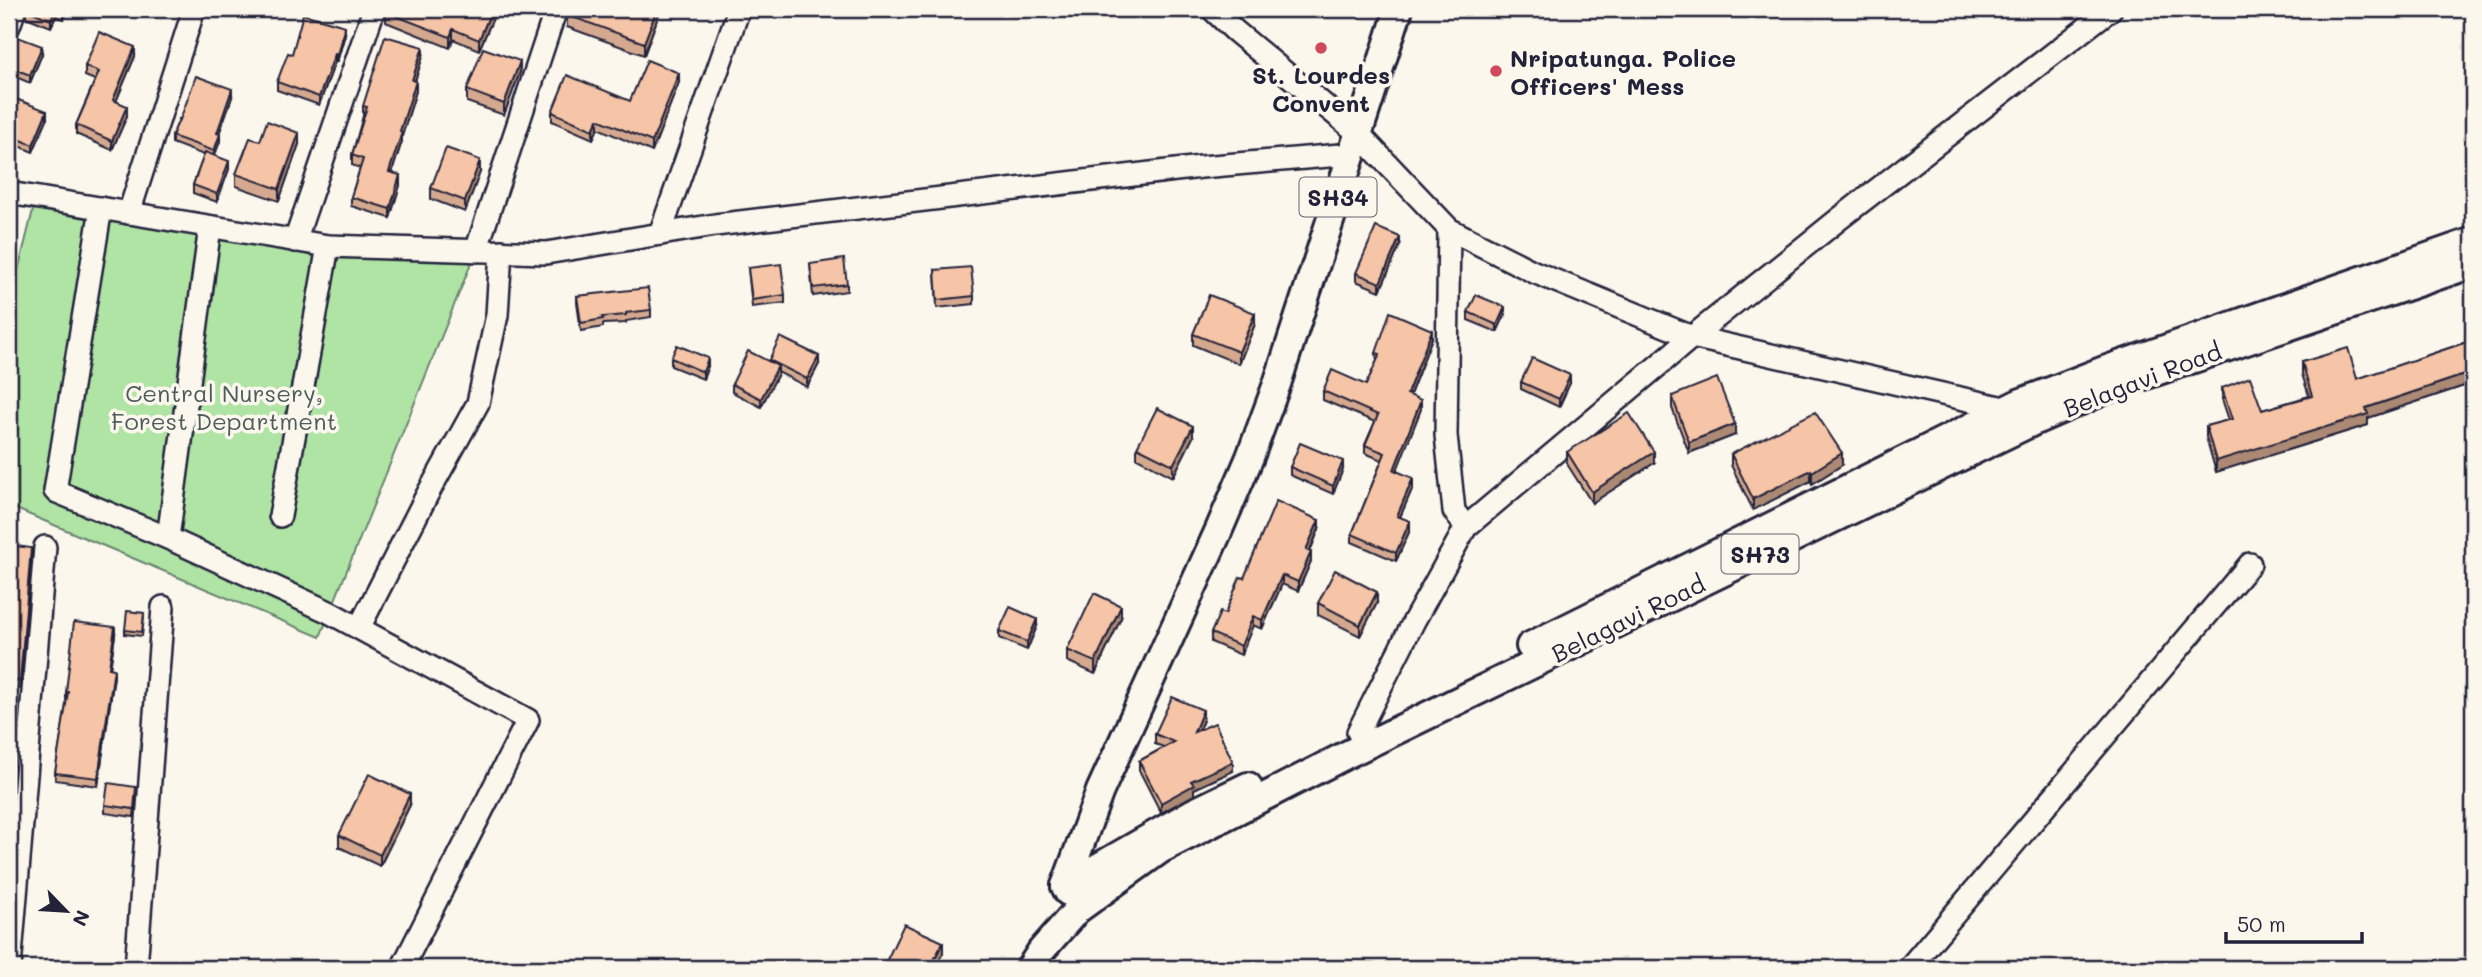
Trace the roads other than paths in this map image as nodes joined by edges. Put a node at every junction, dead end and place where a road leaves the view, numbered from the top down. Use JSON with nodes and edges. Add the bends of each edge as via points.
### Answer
{"nodes":[{"id":1,"x":15,"y":9,"type":"edge"},
{"id":2,"x":194,"y":9,"type":"edge"},
{"id":3,"x":374,"y":9,"type":"edge"},
{"id":4,"x":556,"y":9,"type":"edge"},
{"id":5,"x":740,"y":9,"type":"edge"},
{"id":6,"x":1212,"y":9,"type":"edge"},
{"id":7,"x":1399,"y":9,"type":"edge"},
{"id":8,"x":2111,"y":9,"type":"edge"},
{"id":9,"x":9,"y":26,"type":"edge"},
{"id":10,"x":1356,"y":144,"type":"junction"},
{"id":11,"x":9,"y":193,"type":"edge"},
{"id":12,"x":101,"y":208,"type":"junction"},
{"id":13,"x":129,"y":213,"type":"junction"},
{"id":14,"x":210,"y":227,"type":"junction"},
{"id":15,"x":1449,"y":229,"type":"junction"},
{"id":16,"x":660,"y":234,"type":"junction"},
{"id":17,"x":295,"y":241,"type":"junction"},
{"id":18,"x":2473,"y":242,"type":"edge"},
{"id":19,"x":328,"y":246,"type":"junction"},
{"id":20,"x":476,"y":251,"type":"junction"},
{"id":21,"x":501,"y":251,"type":"junction"},
{"id":22,"x":2473,"y":264,"type":"edge"},
{"id":23,"x":1692,"y":337,"type":"junction"},
{"id":24,"x":2008,"y":409,"type":"junction"},
{"id":25,"x":280,"y":516,"type":"dead end"},
{"id":26,"x":1466,"y":527,"type":"junction"},
{"id":27,"x":168,"y":538,"type":"junction"},
{"id":28,"x":45,"y":547,"type":"dead end"},
{"id":29,"x":2250,"y":564,"type":"dead end"},
{"id":30,"x":163,"y":607,"type":"dead end"},
{"id":31,"x":359,"y":628,"type":"junction"},
{"id":32,"x":1358,"y":732,"type":"junction"},
{"id":33,"x":1071,"y":898,"type":"junction"},
{"id":34,"x":10,"y":968,"type":"edge"},
{"id":35,"x":136,"y":968,"type":"edge"},
{"id":36,"x":401,"y":968,"type":"edge"},
{"id":37,"x":1030,"y":968,"type":"edge"},
{"id":38,"x":1909,"y":968,"type":"edge"}],
"edges":[{"from":1,"to":9,"type":"street"},
{"from":2,"to":13,"type":"street"},
{"from":3,"to":17,"type":"street"},
{"from":4,"to":20,"type":"street"},
{"from":5,"to":16,"type":"street"},
{"from":6,"to":10,"type":"street"},
{"from":7,"to":10,"type":"main road","number":"SH34"},
{"from":8,"to":23,"type":"street"},
{"from":10,"to":15,"type":"street"},
{"from":10,"to":16,"type":"street"},
{"from":10,"to":33,"type":"main road","number":"SH34","via":[[1250,457],[1100,791]]},
{"from":11,"to":12,"type":"street"},
{"from":12,"to":13,"type":"street"},
{"from":12,"to":27,"type":"street","via":[[55,491]]},
{"from":13,"to":14,"type":"street"},
{"from":14,"to":17,"type":"street"},
{"from":14,"to":27,"type":"street"},
{"from":15,"to":23,"type":"street","via":[[1534,272]]},
{"from":15,"to":26,"type":"street","via":[[1446,435],[1454,511]]},
{"from":16,"to":21,"type":"street","via":[[546,253]]},
{"from":17,"to":19,"type":"street"},
{"from":18,"to":24,"type":"main road","via":[[2107,369]]},
{"from":19,"to":20,"type":"street"},
{"from":19,"to":25,"type":"street"},
{"from":20,"to":21,"type":"street"},
{"from":21,"to":31,"type":"street","via":[[497,315],[478,403]]},
{"from":22,"to":33,"type":"main road","name":"Belagavi Road","number":"SH73","via":[[2117,384],[2037,419],[1348,754]]},
{"from":23,"to":24,"type":"street"},
{"from":23,"to":26,"type":"street"},
{"from":24,"to":32,"type":"main road"},
{"from":26,"to":32,"type":"street"},
{"from":27,"to":31,"type":"street"},
{"from":28,"to":34,"type":"street"},
{"from":29,"to":38,"type":"street"},
{"from":30,"to":35,"type":"street"},
{"from":31,"to":36,"type":"street","via":[[528,720]]},
{"from":32,"to":33,"type":"main road","via":[[1192,813]]},
{"from":33,"to":37,"type":"main road","number":"SH73"}]}
